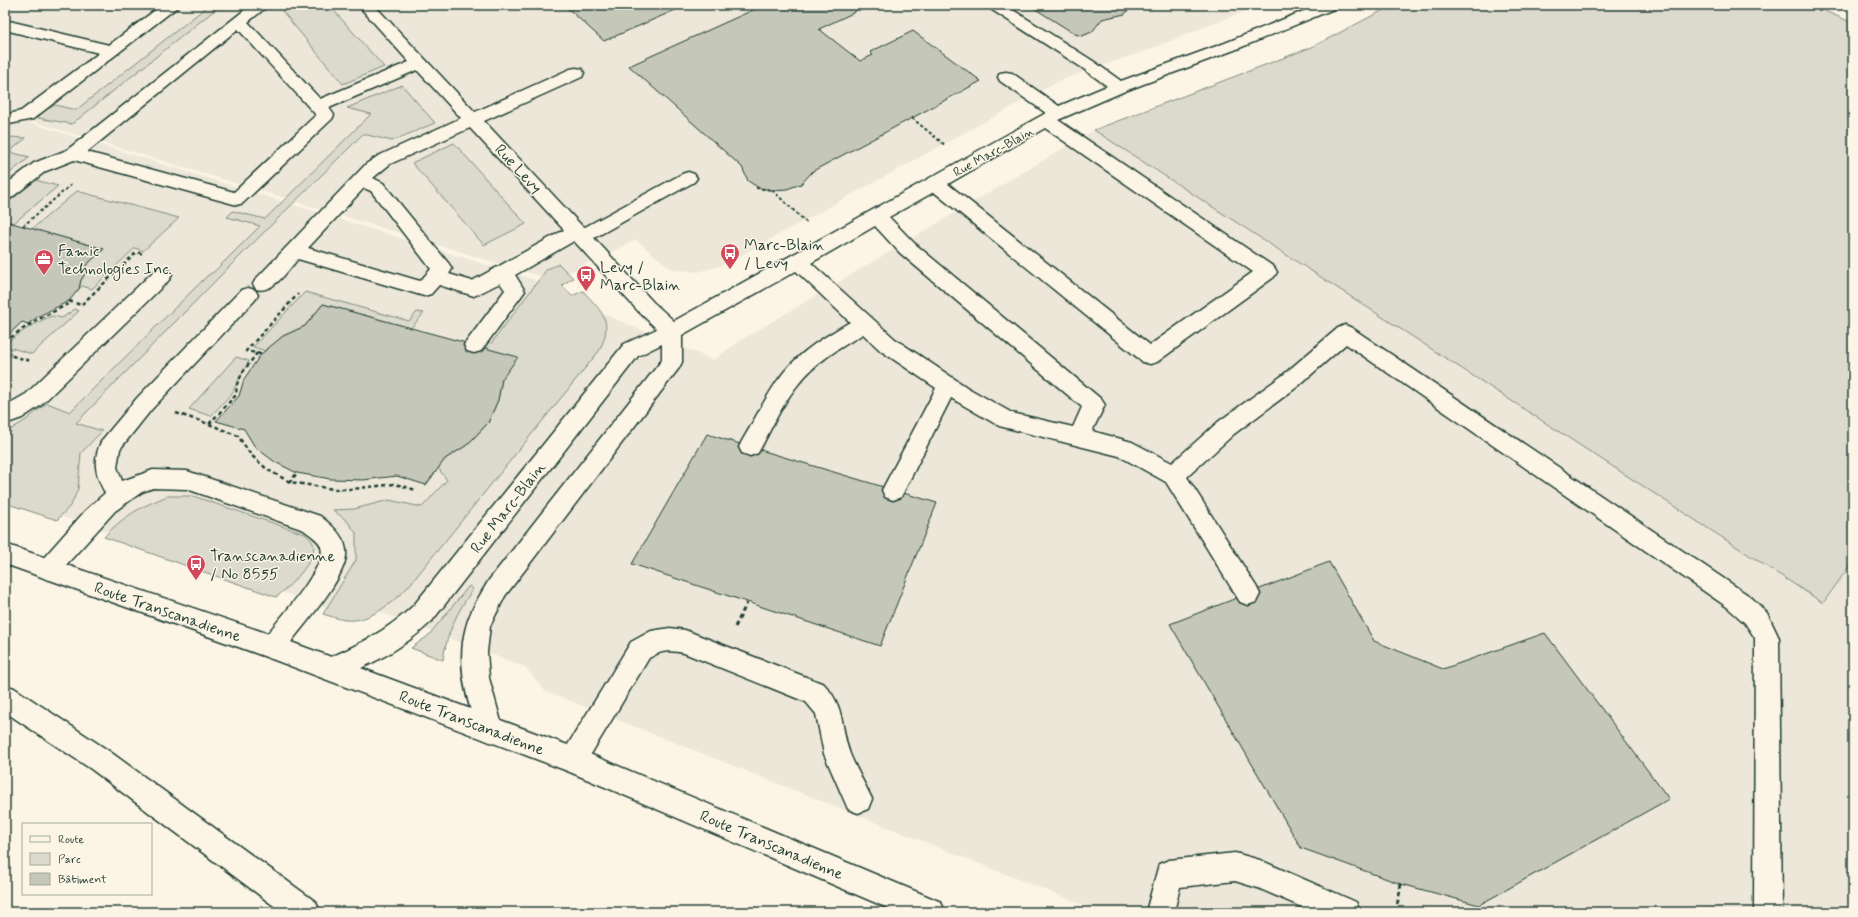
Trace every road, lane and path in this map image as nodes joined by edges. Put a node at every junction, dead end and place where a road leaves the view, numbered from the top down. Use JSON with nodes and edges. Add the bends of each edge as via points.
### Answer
{"nodes":[{"id":1,"x":172,"y":5,"type":"edge"},
{"id":2,"x":261,"y":5,"type":"edge"},
{"id":3,"x":366,"y":5,"type":"edge"},
{"id":4,"x":994,"y":5,"type":"edge"},
{"id":5,"x":1331,"y":5,"type":"edge"},
{"id":6,"x":239,"y":21,"type":"junction"},
{"id":7,"x":5,"y":25,"type":"edge"},
{"id":8,"x":112,"y":51,"type":"junction"},
{"id":9,"x":420,"y":63,"type":"junction"},
{"id":10,"x":576,"y":73,"type":"dead end"},
{"id":11,"x":1006,"y":77,"type":"dead end"},
{"id":12,"x":1119,"y":87,"type":"junction"},
{"id":13,"x":318,"y":106,"type":"junction"},
{"id":14,"x":1052,"y":117,"type":"junction"},
{"id":15,"x":912,"y":118,"type":"dead end"},
{"id":16,"x":472,"y":119,"type":"junction"},
{"id":17,"x":5,"y":120,"type":"edge"},
{"id":18,"x":949,"y":148,"type":"dead end"},
{"id":19,"x":73,"y":154,"type":"junction"},
{"id":20,"x":688,"y":178,"type":"dead end"},
{"id":21,"x":361,"y":180,"type":"junction"},
{"id":22,"x":935,"y":183,"type":"junction"},
{"id":23,"x":68,"y":187,"type":"dead end"},
{"id":24,"x":756,"y":188,"type":"dead end"},
{"id":25,"x":5,"y":194,"type":"edge"},
{"id":26,"x":877,"y":216,"type":"junction"},
{"id":27,"x":23,"y":226,"type":"dead end"},
{"id":28,"x":811,"y":227,"type":"dead end"},
{"id":29,"x":580,"y":234,"type":"junction"},
{"id":30,"x":294,"y":251,"type":"junction"},
{"id":31,"x":140,"y":253,"type":"dead end"},
{"id":32,"x":797,"y":262,"type":"junction"},
{"id":33,"x":503,"y":272,"type":"junction"},
{"id":34,"x":162,"y":275,"type":"dead end"},
{"id":35,"x":435,"y":277,"type":"junction"},
{"id":36,"x":298,"y":294,"type":"dead end"},
{"id":37,"x":864,"y":323,"type":"junction"},
{"id":38,"x":672,"y":332,"type":"junction"},
{"id":39,"x":5,"y":342,"type":"edge"},
{"id":40,"x":474,"y":345,"type":"dead end"},
{"id":41,"x":5,"y":354,"type":"edge"},
{"id":42,"x":257,"y":354,"type":"junction"},
{"id":43,"x":261,"y":354,"type":"dead end"},
{"id":44,"x":26,"y":360,"type":"dead end"},
{"id":45,"x":948,"y":386,"type":"junction"},
{"id":46,"x":5,"y":415,"type":"edge"},
{"id":47,"x":183,"y":415,"type":"dead end"},
{"id":48,"x":209,"y":424,"type":"junction"},
{"id":49,"x":1078,"y":438,"type":"junction"},
{"id":50,"x":750,"y":447,"type":"dead end"},
{"id":51,"x":297,"y":473,"type":"dead end"},
{"id":52,"x":1174,"y":475,"type":"junction"},
{"id":53,"x":290,"y":482,"type":"junction"},
{"id":54,"x":416,"y":490,"type":"dead end"},
{"id":55,"x":893,"y":490,"type":"dead end"},
{"id":56,"x":118,"y":495,"type":"junction"},
{"id":57,"x":5,"y":554,"type":"edge"},
{"id":58,"x":48,"y":569,"type":"junction"},
{"id":59,"x":1248,"y":594,"type":"dead end"},
{"id":60,"x":747,"y":603,"type":"dead end"},
{"id":61,"x":733,"y":630,"type":"dead end"},
{"id":62,"x":272,"y":647,"type":"junction"},
{"id":63,"x":331,"y":669,"type":"junction"},
{"id":64,"x":5,"y":697,"type":"edge"},
{"id":65,"x":490,"y":729,"type":"junction"},
{"id":66,"x":573,"y":760,"type":"junction"},
{"id":67,"x":858,"y":799,"type":"dead end"},
{"id":68,"x":1401,"y":884,"type":"dead end"},
{"id":69,"x":306,"y":912,"type":"edge"},
{"id":70,"x":931,"y":912,"type":"edge"},
{"id":71,"x":1160,"y":912,"type":"edge"},
{"id":72,"x":1346,"y":912,"type":"edge"},
{"id":73,"x":1396,"y":912,"type":"edge"},
{"id":74,"x":1768,"y":912,"type":"edge"}],
"edges":[{"from":1,"to":8,"type":"main road"},
{"from":2,"to":6,"type":"main road"},
{"from":3,"to":9,"type":"main road","name":"Rue Levy"},
{"from":4,"to":12,"type":"main road"},
{"from":5,"to":12,"type":"main road","name":"Rue Marc-Blain","via":[[1231,46]]},
{"from":6,"to":13,"type":"main road"},
{"from":6,"to":19,"type":"main road"},
{"from":7,"to":8,"type":"main road"},
{"from":8,"to":17,"type":"main road","via":[[27,115]]},
{"from":9,"to":13,"type":"main road"},
{"from":9,"to":16,"type":"main road","name":"Rue Levy"},
{"from":10,"to":16,"type":"main road"},
{"from":11,"to":14,"type":"main road"},
{"from":12,"to":14,"type":"main road","name":"Rue Marc-Blain"},
{"from":13,"to":19,"type":"main road","via":[[326,115],[237,199]]},
{"from":14,"to":22,"type":"main road","name":"Rue Marc-Blain"},
{"from":14,"to":22,"type":"main road","via":[[1267,272],[1150,356]]},
{"from":15,"to":18,"type":"path"},
{"from":16,"to":21,"type":"main road","via":[[384,160]]},
{"from":16,"to":29,"type":"main road","name":"Rue Levy"},
{"from":19,"to":25,"type":"main road","via":[[40,167]]},
{"from":20,"to":29,"type":"main road"},
{"from":21,"to":30,"type":"main road"},
{"from":21,"to":35,"type":"main road","via":[[377,187],[442,269]]},
{"from":22,"to":26,"type":"main road","name":"Rue Marc-Blain"},
{"from":23,"to":27,"type":"path"},
{"from":24,"to":28,"type":"path","via":[[772,190]]},
{"from":26,"to":32,"type":"main road","name":"Rue Marc-Blain"},
{"from":26,"to":49,"type":"main road","via":[[907,248],[1094,405]]},
{"from":29,"to":33,"type":"main road"},
{"from":29,"to":38,"type":"main road","name":"Rue Levy"},
{"from":30,"to":35,"type":"main road","via":[[424,289]]},
{"from":30,"to":56,"type":"main road","via":[[144,404],[110,446],[106,467]]},
{"from":31,"to":39,"type":"path","via":[[137,252],[81,305],[71,302],[55,313],[19,330]]},
{"from":32,"to":37,"type":"main road"},
{"from":32,"to":38,"type":"main road","name":"Rue Marc-Blain"},
{"from":33,"to":35,"type":"main road","via":[[474,289]]},
{"from":33,"to":40,"type":"main road","via":[[516,290]]},
{"from":34,"to":46,"type":"main road","via":[[33,400]]},
{"from":36,"to":42,"type":"path","via":[[246,351]]},
{"from":37,"to":45,"type":"main road","via":[[888,345]]},
{"from":37,"to":50,"type":"main road","via":[[814,355],[798,369],[787,383]]},
{"from":38,"to":63,"type":"main road","name":"Rue Marc-Blain","via":[[631,350],[447,584],[400,636]]},
{"from":38,"to":65,"type":"main road","via":[[672,362],[497,588],[485,609],[474,646],[478,683]]},
{"from":41,"to":44,"type":"path"},
{"from":42,"to":43,"type":"path"},
{"from":42,"to":48,"type":"path","via":[[243,372],[237,384],[236,395]]},
{"from":45,"to":49,"type":"main road","via":[[1007,420]]},
{"from":45,"to":55,"type":"main road"},
{"from":47,"to":48,"type":"path"},
{"from":48,"to":53,"type":"path","via":[[238,436],[251,455],[268,470]]},
{"from":49,"to":52,"type":"main road","via":[[1124,448]]},
{"from":51,"to":53,"type":"path"},
{"from":52,"to":59,"type":"main road"},
{"from":52,"to":74,"type":"main road","via":[[1226,428],[1290,380],[1345,333],[1752,611],[1762,624],[1767,638]]},
{"from":53,"to":54,"type":"path","via":[[333,489],[395,484]]},
{"from":56,"to":58,"type":"main road"},
{"from":56,"to":62,"type":"main road","via":[[146,480],[187,480],[312,523],[325,532],[332,543],[334,556],[328,571]]},
{"from":57,"to":58,"type":"main road","name":"Route Transcanadienne"},
{"from":58,"to":62,"type":"main road","name":"Route Transcanadienne"},
{"from":60,"to":61,"type":"path"},
{"from":62,"to":63,"type":"main road","name":"Route Transcanadienne"},
{"from":63,"to":65,"type":"main road","name":"Route Transcanadienne"},
{"from":64,"to":69,"type":"main road","via":[[100,760]]},
{"from":65,"to":66,"type":"main road","name":"Route Transcanadienne"},
{"from":66,"to":67,"type":"main road","via":[[634,657],[651,643],[670,639],[685,642],[815,693],[825,704],[835,748]]},
{"from":66,"to":70,"type":"main road","name":"Route Transcanadienne"},
{"from":68,"to":73,"type":"path"},
{"from":71,"to":72,"type":"main road","via":[[1169,874],[1235,867],[1260,874]]}]}
